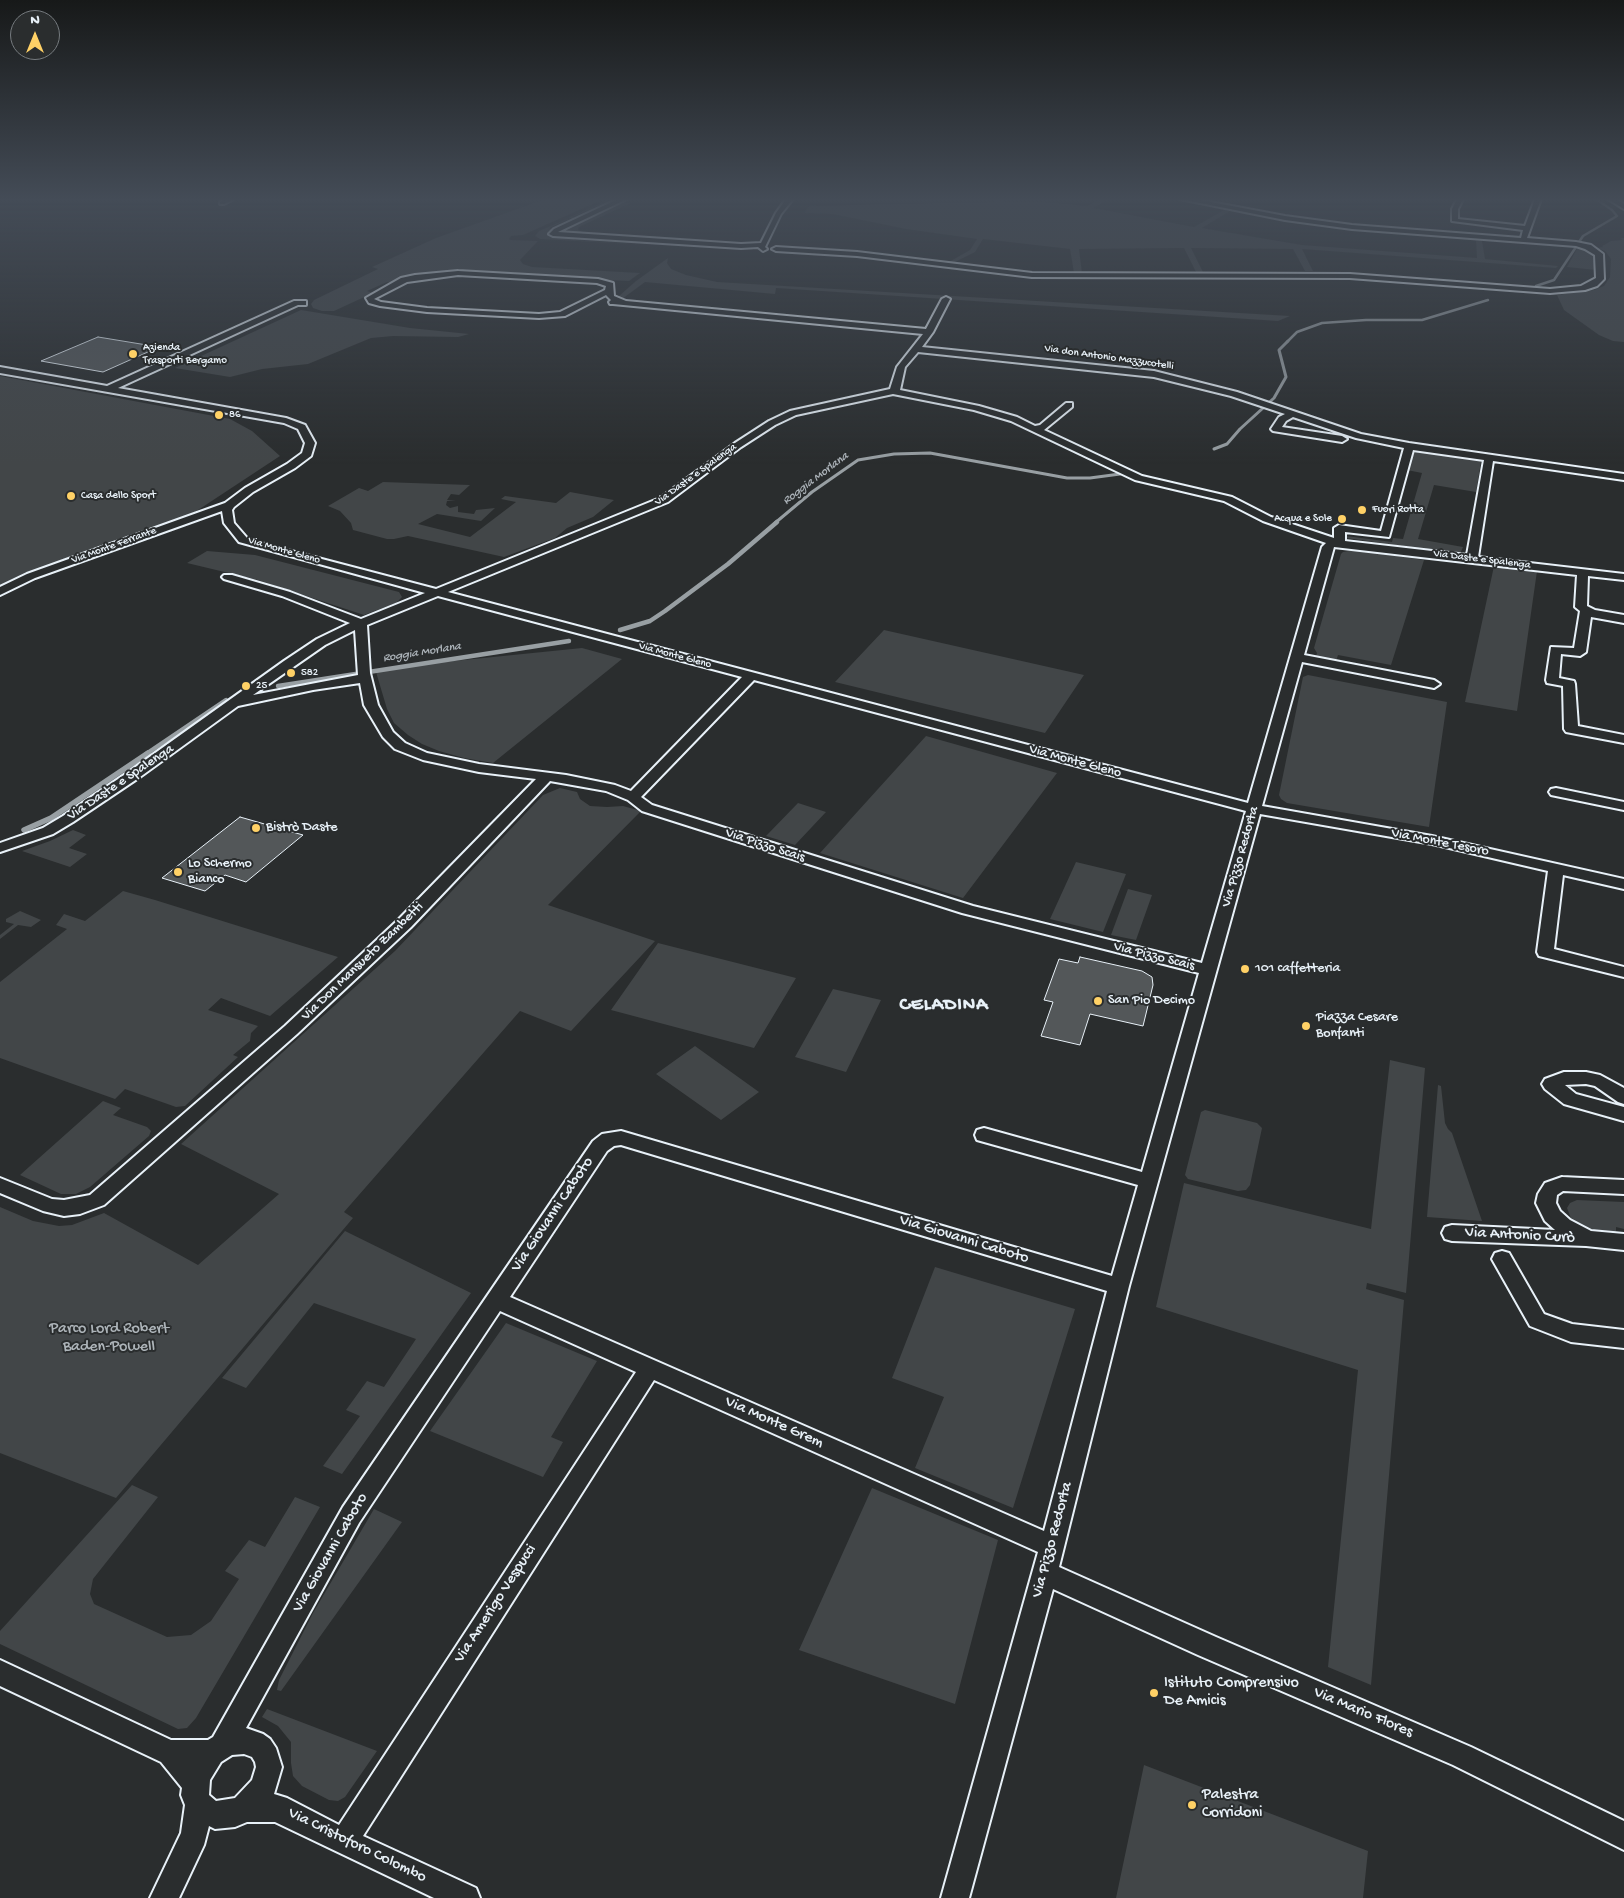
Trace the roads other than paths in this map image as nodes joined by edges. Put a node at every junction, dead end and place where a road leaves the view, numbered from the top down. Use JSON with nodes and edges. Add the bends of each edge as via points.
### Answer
{"nodes":[{"id":1,"x":390,"y":288,"type":"edge"},
{"id":2,"x":610,"y":288,"type":"edge"},
{"id":3,"x":1504,"y":288,"type":"edge"},
{"id":4,"x":1583,"y":288,"type":"edge"},
{"id":5,"x":609,"y":291,"type":"junction"},
{"id":6,"x":946,"y":299,"type":"dead end"},
{"id":7,"x":303,"y":302,"type":"dead end"},
{"id":8,"x":589,"y":302,"type":"junction"},
{"id":9,"x":623,"y":302,"type":"junction"},
{"id":10,"x":929,"y":332,"type":"junction"},
{"id":11,"x":917,"y":349,"type":"junction"},
{"id":12,"x":0,"y":370,"type":"edge"},
{"id":13,"x":108,"y":389,"type":"junction"},
{"id":14,"x":893,"y":391,"type":"junction"},
{"id":15,"x":1069,"y":405,"type":"dead end"},
{"id":16,"x":1292,"y":414,"type":"junction"},
{"id":17,"x":1037,"y":428,"type":"junction"},
{"id":18,"x":1378,"y":440,"type":"junction"},
{"id":19,"x":1409,"y":446,"type":"junction"},
{"id":20,"x":1489,"y":458,"type":"junction"},
{"id":21,"x":1624,"y":477,"type":"edge"},
{"id":22,"x":229,"y":505,"type":"junction"},
{"id":23,"x":1256,"y":514,"type":"junction"},
{"id":24,"x":1330,"y":526,"type":"junction"},
{"id":25,"x":1340,"y":544,"type":"junction"},
{"id":26,"x":1472,"y":559,"type":"junction"},
{"id":27,"x":1582,"y":572,"type":"junction"},
{"id":28,"x":228,"y":577,"type":"dead end"},
{"id":29,"x":1624,"y":577,"type":"edge"},
{"id":30,"x":0,"y":591,"type":"edge"},
{"id":31,"x":434,"y":592,"type":"junction"},
{"id":32,"x":1586,"y":611,"type":"junction"},
{"id":33,"x":1624,"y":619,"type":"edge"},
{"id":34,"x":361,"y":623,"type":"junction"},
{"id":35,"x":1297,"y":657,"type":"junction"},
{"id":36,"x":364,"y":672,"type":"junction"},
{"id":37,"x":751,"y":676,"type":"junction"},
{"id":38,"x":1434,"y":684,"type":"dead end"},
{"id":39,"x":234,"y":704,"type":"junction"},
{"id":40,"x":1624,"y":739,"type":"edge"},
{"id":41,"x":546,"y":777,"type":"junction"},
{"id":42,"x":1556,"y":792,"type":"dead end"},
{"id":43,"x":632,"y":797,"type":"junction"},
{"id":44,"x":1624,"y":806,"type":"edge"},
{"id":45,"x":1254,"y":809,"type":"junction"},
{"id":46,"x":0,"y":848,"type":"edge"},
{"id":47,"x":1556,"y":867,"type":"junction"},
{"id":48,"x":1624,"y":884,"type":"edge"},
{"id":49,"x":1208,"y":970,"type":"junction"},
{"id":50,"x":1624,"y":972,"type":"edge"},
{"id":51,"x":1624,"y":1097,"type":"edge"},
{"id":52,"x":1624,"y":1114,"type":"edge"},
{"id":53,"x":984,"y":1135,"type":"dead end"},
{"id":54,"x":1149,"y":1181,"type":"junction"},
{"id":55,"x":0,"y":1185,"type":"edge"},
{"id":56,"x":1624,"y":1187,"type":"edge"},
{"id":57,"x":1452,"y":1233,"type":"dead end"},
{"id":58,"x":1588,"y":1239,"type":"junction"},
{"id":59,"x":1624,"y":1242,"type":"edge"},
{"id":60,"x":1502,"y":1260,"type":"dead end"},
{"id":61,"x":1119,"y":1286,"type":"junction"},
{"id":62,"x":496,"y":1300,"type":"junction"},
{"id":63,"x":1624,"y":1339,"type":"edge"},
{"id":64,"x":650,"y":1368,"type":"junction"},
{"id":65,"x":1051,"y":1546,"type":"junction"},
{"id":66,"x":1045,"y":1573,"type":"junction"},
{"id":67,"x":0,"y":1672,"type":"edge"},
{"id":68,"x":217,"y":1750,"type":"junction"},
{"id":69,"x":170,"y":1753,"type":"junction"},
{"id":70,"x":267,"y":1778,"type":"junction"},
{"id":71,"x":197,"y":1794,"type":"junction"},
{"id":72,"x":277,"y":1808,"type":"junction"},
{"id":73,"x":235,"y":1812,"type":"junction"},
{"id":74,"x":194,"y":1836,"type":"junction"},
{"id":75,"x":1624,"y":1836,"type":"edge"},
{"id":76,"x":345,"y":1842,"type":"junction"},
{"id":77,"x":164,"y":1898,"type":"edge"},
{"id":78,"x":466,"y":1898,"type":"edge"},
{"id":79,"x":955,"y":1898,"type":"edge"}],
"edges":[{"from":1,"to":8,"type":"street","via":[[370,298],[380,304],[427,310],[515,316],[555,315]]},
{"from":2,"to":5,"type":"street"},
{"from":3,"to":4,"type":"street","via":[[1550,291]]},
{"from":5,"to":8,"type":"street"},
{"from":5,"to":9,"type":"street","via":[[613,299]]},
{"from":6,"to":10,"type":"street"},
{"from":7,"to":13,"type":"street"},
{"from":8,"to":9,"type":"street"},
{"from":9,"to":10,"type":"street"},
{"from":10,"to":11,"type":"street"},
{"from":11,"to":14,"type":"street","via":[[901,367]]},
{"from":11,"to":16,"type":"street","name":"Via don Antonio Mazzucotelli","via":[[1154,374],[1234,394]]},
{"from":12,"to":13,"type":"street"},
{"from":13,"to":22,"type":"street","via":[[278,420],[302,428],[310,443],[306,454]]},
{"from":14,"to":17,"type":"street","name":"Via Daste e Spalenga","via":[[976,408]]},
{"from":14,"to":31,"type":"street","name":"Via Daste e Spalenga","via":[[793,413],[738,445],[664,500]]},
{"from":15,"to":17,"type":"street","via":[[1043,427]]},
{"from":16,"to":18,"type":"street","name":"Via don Antonio Mazzucotelli"},
{"from":16,"to":18,"type":"street","name":"Via don Antonio Mazzucotelli","via":[[1282,419],[1276,429],[1356,441]]},
{"from":17,"to":23,"type":"street","name":"Via Daste e Spalenga","via":[[1139,478],[1216,496]]},
{"from":18,"to":19,"type":"street","name":"Via don Antonio Mazzucotelli"},
{"from":19,"to":20,"type":"street","name":"Via don Antonio Mazzucotelli"},
{"from":19,"to":24,"type":"street","via":[[1385,535]]},
{"from":20,"to":21,"type":"street","name":"Via don Antonio Mazzucotelli"},
{"from":20,"to":26,"type":"street"},
{"from":22,"to":30,"type":"street","name":"Via Monte Ferrante","via":[[31,576]]},
{"from":22,"to":31,"type":"street","name":"Via Monte Gleno","via":[[229,523],[243,540]]},
{"from":23,"to":24,"type":"street"},
{"from":23,"to":25,"type":"street","name":"Via Daste e Spalenga"},
{"from":24,"to":25,"type":"street"},
{"from":25,"to":26,"type":"street","name":"Via Daste e Spalenga"},
{"from":25,"to":35,"type":"street","name":"Via Pizzo Redorta","via":[[1328,547]]},
{"from":26,"to":27,"type":"street","name":"Via Daste e Spalenga"},
{"from":27,"to":29,"type":"street","name":"Via Daste e Spalenga"},
{"from":27,"to":32,"type":"street","via":[[1580,605]]},
{"from":28,"to":34,"type":"street","via":[[286,594]]},
{"from":31,"to":34,"type":"street","name":"Via Daste e Spalenga"},
{"from":31,"to":37,"type":"street","name":"Via Monte Gleno"},
{"from":32,"to":33,"type":"street"},
{"from":32,"to":40,"type":"street","via":[[1580,652],[1555,650],[1552,680],[1570,684],[1571,729]]},
{"from":34,"to":36,"type":"street"},
{"from":34,"to":39,"type":"street","name":"Via Daste e Spalenga","via":[[321,642]]},
{"from":35,"to":38,"type":"street"},
{"from":35,"to":45,"type":"street","name":"Via Pizzo Redorta"},
{"from":36,"to":39,"type":"street","name":"Via Daste e Spalenga"},
{"from":36,"to":41,"type":"street","name":"Via Pizzo Scais","via":[[374,711],[400,746],[442,761]]},
{"from":37,"to":43,"type":"street"},
{"from":37,"to":45,"type":"street","name":"Via Monte Gleno"},
{"from":39,"to":46,"type":"street","name":"Via Daste e Spalenga","via":[[68,820],[48,831]]},
{"from":41,"to":43,"type":"street","name":"Via Pizzo Scais","via":[[610,788]]},
{"from":41,"to":55,"type":"street","name":"Via Don Mansueto Zambetti","via":[[405,923],[291,1030],[96,1200],[80,1206],[50,1206]]},
{"from":42,"to":44,"type":"street"},
{"from":43,"to":49,"type":"street","name":"Via Pizzo Scais","via":[[647,808],[968,910]]},
{"from":45,"to":47,"type":"street","name":"Via Monte Tesoro","via":[[1432,840]]},
{"from":45,"to":49,"type":"street","name":"Via Pizzo Redorta"},
{"from":47,"to":48,"type":"street","name":"Via Monte Tesoro"},
{"from":47,"to":50,"type":"street","via":[[1545,952]]},
{"from":49,"to":54,"type":"street","name":"Via Pizzo Redorta"},
{"from":51,"to":52,"type":"street","via":[[1600,1081],[1586,1078],[1564,1078],[1551,1084],[1570,1099]]},
{"from":53,"to":54,"type":"street"},
{"from":54,"to":61,"type":"street","name":"Via Pizzo Redorta"},
{"from":56,"to":58,"type":"street","name":"Via Antonio Curò","via":[[1562,1184],[1552,1188],[1546,1203],[1552,1216]]},
{"from":57,"to":58,"type":"street","name":"Via Antonio Curò"},
{"from":58,"to":59,"type":"street","name":"Via Antonio Curò"},
{"from":60,"to":63,"type":"street","via":[[1537,1320],[1571,1333]]},
{"from":61,"to":62,"type":"street","name":"Via Giovanni Caboto","via":[[621,1138],[609,1139],[600,1146]]},
{"from":61,"to":65,"type":"street","name":"Via Pizzo Redorta"},
{"from":62,"to":64,"type":"street","name":"Via Monte Grem"},
{"from":62,"to":68,"type":"street","name":"Via Giovanni Caboto","via":[[351,1515]]},
{"from":64,"to":65,"type":"street","name":"Via Monte Grem"},
{"from":64,"to":76,"type":"street","name":"Via Amerigo Vespucci"},
{"from":65,"to":66,"type":"street","name":"Via Pizzo Redorta"},
{"from":66,"to":75,"type":"street","name":"Via Mario Flores","via":[[1462,1756]]},
{"from":66,"to":79,"type":"street","name":"Via Pizzo Redorta"},
{"from":67,"to":69,"type":"street"},
{"from":68,"to":69,"type":"street"},
{"from":68,"to":70,"type":"street","via":[[238,1741],[254,1743],[267,1757]]},
{"from":68,"to":71,"type":"street","name":"Via Giovanni Caboto","via":[[199,1772]]},
{"from":69,"to":71,"type":"street"},
{"from":70,"to":72,"type":"street"},
{"from":70,"to":73,"type":"street","via":[[262,1790]]},
{"from":71,"to":73,"type":"street","via":[[206,1811],[215,1815]]},
{"from":71,"to":74,"type":"street","name":"Via Giovanni Caboto"},
{"from":72,"to":73,"type":"street","name":"Via Cristoforo Colombo"},
{"from":72,"to":76,"type":"street","name":"Via Cristoforo Colombo"},
{"from":73,"to":74,"type":"street"},
{"from":74,"to":77,"type":"street","name":"Via Giovanni Caboto"},
{"from":76,"to":78,"type":"street","name":"Via Cristoforo Colombo"}]}
